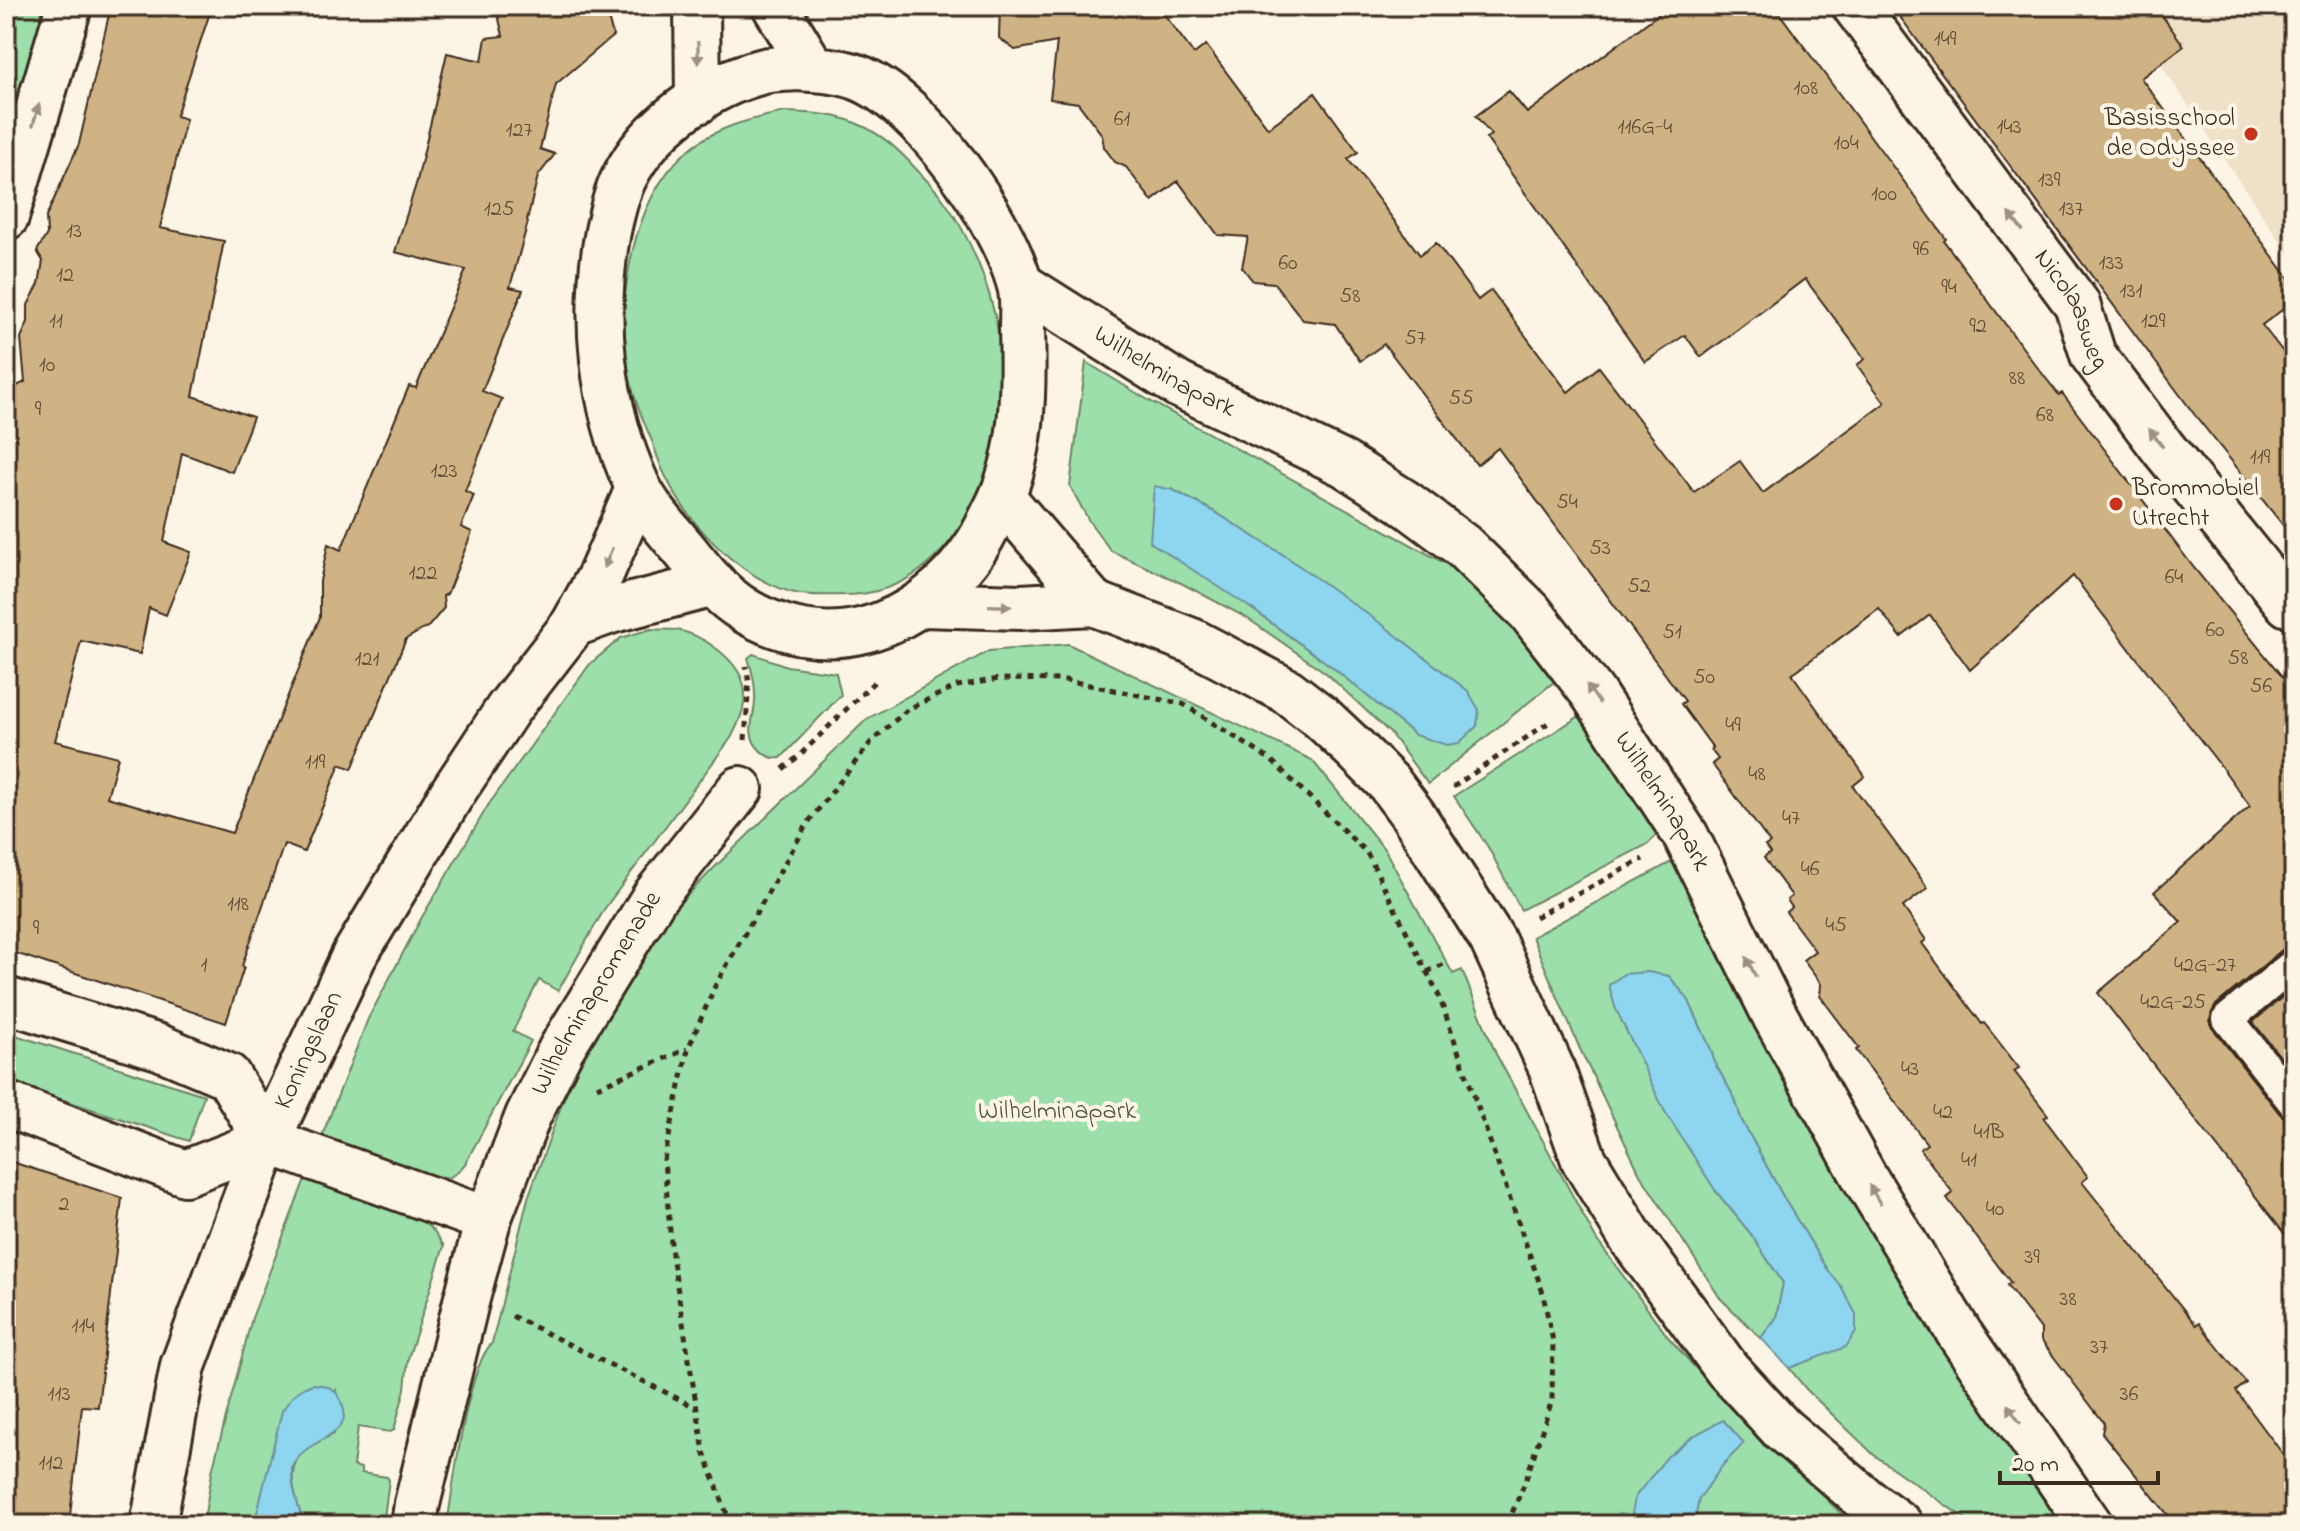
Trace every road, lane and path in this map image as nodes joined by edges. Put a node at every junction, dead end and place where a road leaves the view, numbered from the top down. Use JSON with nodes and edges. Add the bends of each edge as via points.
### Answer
{"nodes":[{"id":1,"x":69,"y":6,"type":"edge"},
{"id":2,"x":697,"y":6,"type":"edge"},
{"id":3,"x":775,"y":6,"type":"edge"},
{"id":4,"x":1855,"y":6,"type":"edge"},
{"id":5,"x":813,"y":69,"type":"junction"},
{"id":6,"x":698,"y":101,"type":"junction"},
{"id":7,"x":6,"y":217,"type":"edge"},
{"id":8,"x":1021,"y":285,"type":"junction"},
{"id":9,"x":638,"y":489,"type":"junction"},
{"id":10,"x":1003,"y":498,"type":"junction"},
{"id":11,"x":726,"y":595,"type":"junction"},
{"id":12,"x":1093,"y":603,"type":"junction"},
{"id":13,"x":922,"y":604,"type":"junction"},
{"id":14,"x":2294,"y":606,"type":"edge"},
{"id":15,"x":574,"y":624,"type":"junction"},
{"id":16,"x":879,"y":677,"type":"dead end"},
{"id":17,"x":1592,"y":692,"type":"junction"},
{"id":18,"x":740,"y":789,"type":"junction"},
{"id":19,"x":1413,"y":815,"type":"junction"},
{"id":20,"x":1686,"y":836,"type":"junction"},
{"id":21,"x":1367,"y":853,"type":"junction"},
{"id":22,"x":1492,"y":939,"type":"junction"},
{"id":23,"x":2294,"y":964,"type":"edge"},
{"id":24,"x":1427,"y":972,"type":"junction"},
{"id":25,"x":6,"y":1000,"type":"edge"},
{"id":26,"x":688,"y":1049,"type":"junction"},
{"id":27,"x":2294,"y":1103,"type":"edge"},
{"id":28,"x":6,"y":1104,"type":"edge"},
{"id":29,"x":528,"y":1116,"type":"junction"},
{"id":30,"x":267,"y":1141,"type":"junction"},
{"id":31,"x":488,"y":1220,"type":"junction"},
{"id":32,"x":466,"y":1302,"type":"junction"},
{"id":33,"x":695,"y":1407,"type":"junction"},
{"id":34,"x":153,"y":1525,"type":"edge"},
{"id":35,"x":414,"y":1525,"type":"edge"},
{"id":36,"x":731,"y":1525,"type":"edge"},
{"id":37,"x":1507,"y":1525,"type":"edge"},
{"id":38,"x":1900,"y":1525,"type":"edge"},
{"id":39,"x":2090,"y":1525,"type":"edge"}],
"edges":[{"from":7,"to":1,"type":"street","one_way":true},
{"from":2,"to":6,"type":"street","one_way":true},
{"from":3,"to":5,"type":"street"},
{"from":14,"to":4,"type":"street","name":"Nicolaasweg","one_way":true,"via":[[2093,355],[2077,304]]},
{"from":5,"to":6,"type":"street","via":[[766,70]]},
{"from":5,"to":8,"type":"street","via":[[860,78],[913,115],[986,211]]},
{"from":6,"to":9,"type":"street","via":[[660,129],[638,154],[622,181],[605,246],[600,302],[605,382]]},
{"from":8,"to":10,"type":"street","via":[[1024,393]]},
{"from":8,"to":17,"type":"street","name":"Wilhelminapark","via":[[1179,385],[1344,464],[1404,502],[1463,546],[1530,612]]},
{"from":9,"to":11,"type":"street"},
{"from":9,"to":15,"type":"street","name":"Koningslaan","one_way":true},
{"from":10,"to":12,"type":"street"},
{"from":10,"to":13,"type":"street","via":[[976,546]]},
{"from":11,"to":13,"type":"street","via":[[774,624],[815,635],[875,627]]},
{"from":11,"to":15,"type":"street","via":[[613,610]]},
{"from":11,"to":18,"type":"path","via":[[749,681]]},
{"from":13,"to":12,"type":"street","one_way":true},
{"from":12,"to":19,"type":"street","via":[[1192,641],[1287,691],[1355,749]]},
{"from":15,"to":30,"type":"street","name":"Koningslaan","via":[[508,709],[354,956]]},
{"from":16,"to":18,"type":"path","via":[[800,755],[770,779]]},
{"from":17,"to":19,"type":"path"},
{"from":20,"to":17,"type":"street","name":"Wilhelminapark","one_way":true},
{"from":18,"to":29,"type":"street","name":"Wilhelminapromenade","via":[[655,896],[561,1049]]},
{"from":19,"to":21,"type":"path"},
{"from":19,"to":22,"type":"street"},
{"from":20,"to":22,"type":"path"},
{"from":39,"to":20,"type":"street","name":"Wilhelminapark","one_way":true,"via":[[1959,1333],[1865,1178],[1775,1016]]},
{"from":21,"to":24,"type":"path"},
{"from":21,"to":26,"type":"path","via":[[1271,760],[1183,704],[1065,680],[999,679],[957,686],[908,709],[871,742],[807,824],[715,986]]},
{"from":22,"to":24,"type":"path"},
{"from":22,"to":38,"type":"street","via":[[1551,1067],[1584,1160],[1632,1239],[1727,1369],[1781,1428]]},
{"from":23,"to":27,"type":"lane","via":[[2228,1019]]},
{"from":24,"to":37,"type":"path","via":[[1542,1290],[1553,1341],[1552,1400]]},
{"from":25,"to":30,"type":"street","via":[[159,1047],[228,1076]]},
{"from":26,"to":29,"type":"path"},
{"from":26,"to":33,"type":"path","via":[[664,1160]]},
{"from":28,"to":30,"type":"street","via":[[185,1173]]},
{"from":29,"to":31,"type":"street","name":"Wilhelminapromenade"},
{"from":30,"to":31,"type":"street"},
{"from":30,"to":34,"type":"street","name":"Koningslaan","via":[[183,1366]]},
{"from":31,"to":32,"type":"street","name":"Wilhelminapromenade"},
{"from":32,"to":33,"type":"path","via":[[504,1312]]},
{"from":32,"to":35,"type":"street","name":"Wilhelminapromenade"},
{"from":33,"to":36,"type":"path","via":[[704,1452]]}]}
